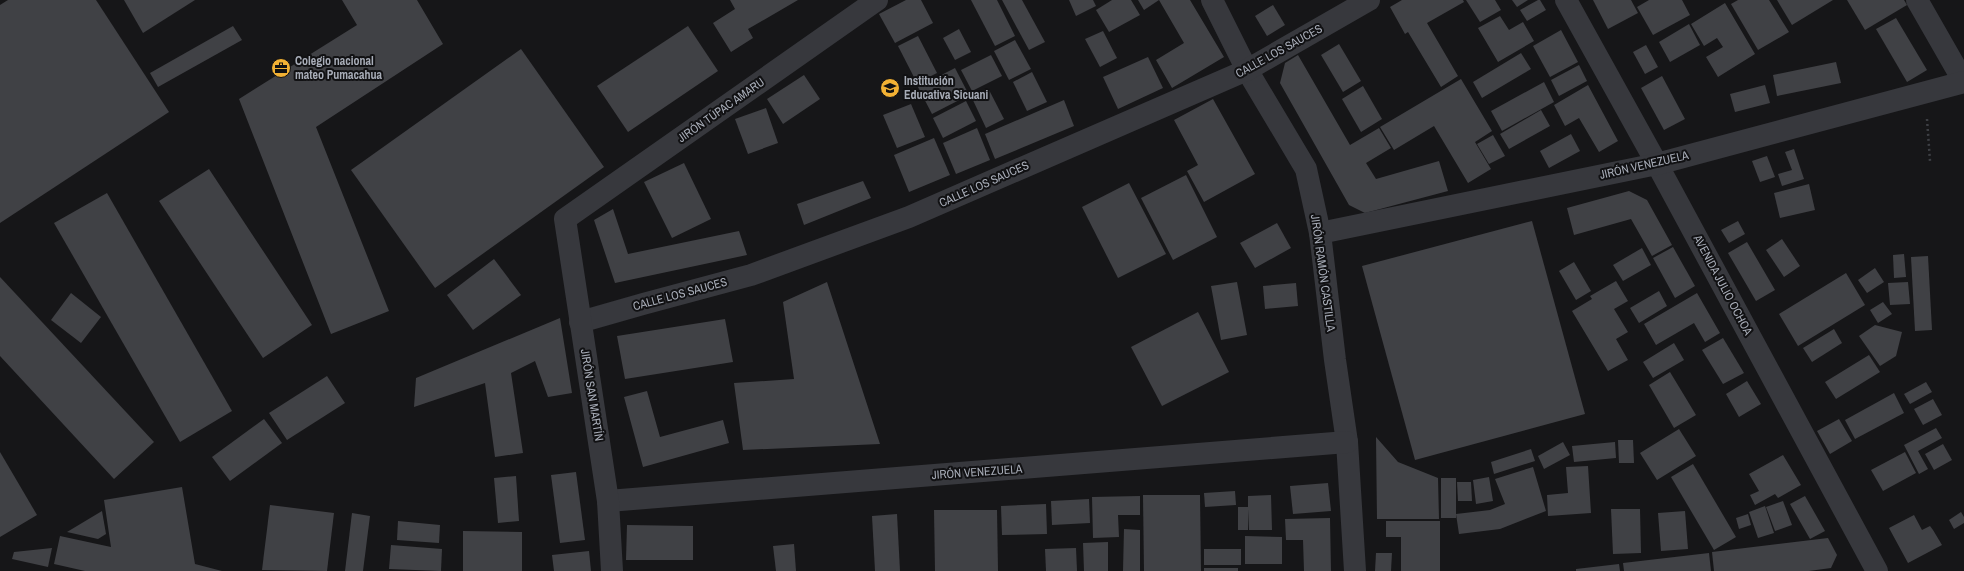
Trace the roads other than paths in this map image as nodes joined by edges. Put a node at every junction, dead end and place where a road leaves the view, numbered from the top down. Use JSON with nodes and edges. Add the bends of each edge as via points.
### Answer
{"nodes":[{"id":1,"x":878,"y":0,"type":"edge"},
{"id":2,"x":1212,"y":0,"type":"edge"},
{"id":3,"x":1369,"y":0,"type":"edge"},
{"id":4,"x":1566,"y":0,"type":"edge"},
{"id":5,"x":1918,"y":0,"type":"edge"},
{"id":6,"x":1247,"y":70,"type":"junction"},
{"id":7,"x":1964,"y":82,"type":"edge"},
{"id":8,"x":1657,"y":164,"type":"junction"},
{"id":9,"x":565,"y":219,"type":"joint"},
{"id":10,"x":1320,"y":233,"type":"junction"},
{"id":11,"x":580,"y":322,"type":"junction"},
{"id":12,"x":1347,"y":442,"type":"junction"},
{"id":13,"x":608,"y":501,"type":"junction"},
{"id":14,"x":612,"y":571,"type":"edge"},
{"id":15,"x":1355,"y":571,"type":"edge"},
{"id":16,"x":1878,"y":571,"type":"edge"}],
"edges":[{"from":1,"to":9,"type":"street","name":"JIRÓN TÚPAC AMARU"},
{"from":2,"to":6,"type":"street","name":"JIRÓN RAMÓN CASTILLA"},
{"from":3,"to":6,"type":"street","name":"CALLE LOS SAUCES"},
{"from":4,"to":8,"type":"street","name":"AVENIDA JULIO OCHOA"},
{"from":5,"to":7,"type":"street"},
{"from":6,"to":10,"type":"street","name":"JIRÓN RAMÓN CASTILLA","via":[[1306,169]]},
{"from":6,"to":11,"type":"street","name":"CALLE LOS SAUCES","via":[[909,217],[751,275]]},
{"from":7,"to":8,"type":"street","name":"JIRÓN VENEZUELA"},
{"from":8,"to":10,"type":"street","name":"JIRÓN VENEZUELA"},
{"from":8,"to":16,"type":"street","name":"AVENIDA JULIO OCHOA"},
{"from":9,"to":11,"type":"street","name":"JIRÓN SAN MARTÍN"},
{"from":10,"to":12,"type":"street","name":"JIRÓN RAMÓN CASTILLA"},
{"from":11,"to":13,"type":"street","name":"JIRÓN SAN MARTÍN"},
{"from":12,"to":13,"type":"street","name":"JIRÓN VENEZUELA"},
{"from":12,"to":15,"type":"street","name":"JIRÓN RAMÓN CASTILLA"},
{"from":13,"to":14,"type":"street","name":"JIRÓN SAN MARTÍN"}]}
